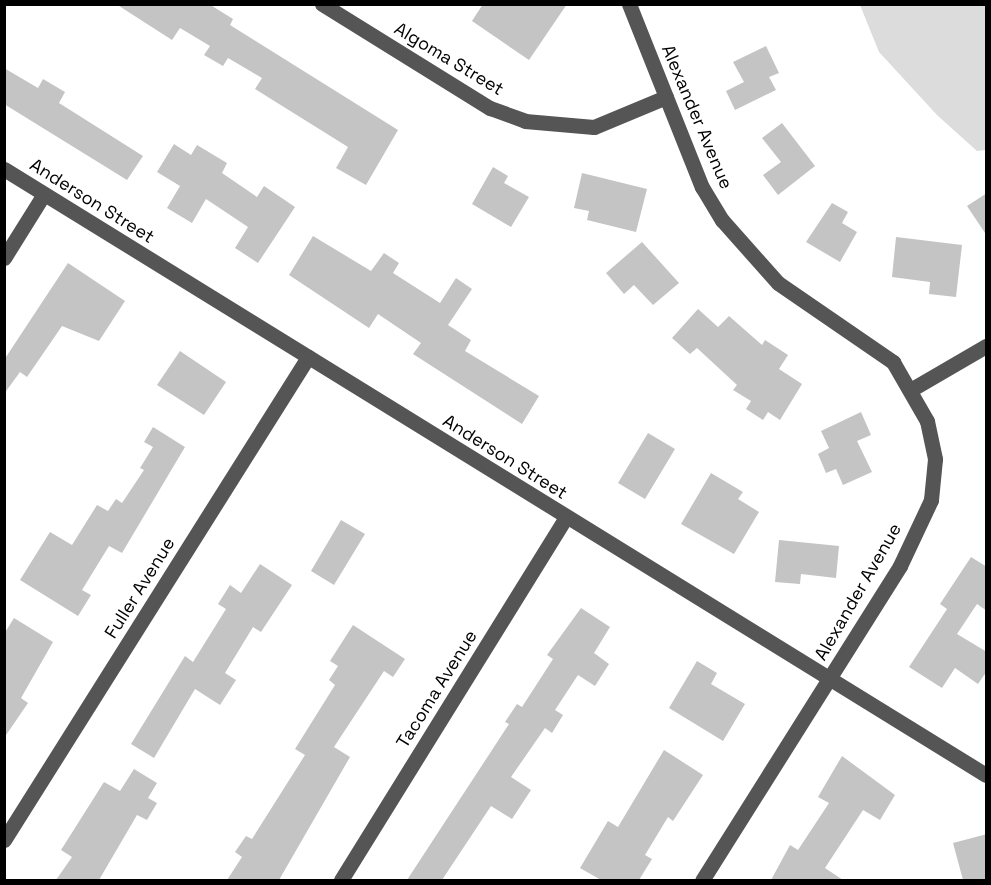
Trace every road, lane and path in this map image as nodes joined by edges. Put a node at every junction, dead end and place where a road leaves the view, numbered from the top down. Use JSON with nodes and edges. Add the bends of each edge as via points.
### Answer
{"nodes":[{"id":1,"x":322,"y":4,"type":"edge"},
{"id":2,"x":629,"y":4,"type":"edge"},
{"id":3,"x":666,"y":97,"type":"junction"},
{"id":4,"x":4,"y":169,"type":"edge"},
{"id":5,"x":44,"y":194,"type":"junction"},
{"id":6,"x":4,"y":258,"type":"edge"},
{"id":7,"x":987,"y":346,"type":"edge"},
{"id":8,"x":308,"y":357,"type":"junction"},
{"id":9,"x":912,"y":389,"type":"junction"},
{"id":10,"x":566,"y":517,"type":"junction"},
{"id":11,"x":830,"y":678,"type":"junction"},
{"id":12,"x":987,"y":775,"type":"edge"},
{"id":13,"x":4,"y":840,"type":"edge"},
{"id":14,"x":340,"y":880,"type":"edge"},
{"id":15,"x":702,"y":880,"type":"edge"}],
"edges":[{"from":1,"to":3,"type":"street","name":"Algoma Street","via":[[490,108],[525,121],[594,127]]},
{"from":2,"to":3,"type":"street","name":"Alexander Avenue"},
{"from":3,"to":9,"type":"street","name":"Alexander Avenue","via":[[702,187],[741,246],[778,283],[878,349]]},
{"from":4,"to":5,"type":"street","name":"Anderson Street"},
{"from":5,"to":6,"type":"street"},
{"from":5,"to":8,"type":"street","name":"Anderson Street"},
{"from":7,"to":9,"type":"street"},
{"from":8,"to":10,"type":"street","name":"Anderson Street"},
{"from":8,"to":13,"type":"street","name":"Fuller Avenue"},
{"from":9,"to":11,"type":"street","name":"Alexander Avenue","via":[[927,421],[935,459],[931,500],[900,566]]},
{"from":10,"to":11,"type":"street","name":"Anderson Street"},
{"from":10,"to":14,"type":"street","name":"Tacoma Avenue"},
{"from":11,"to":12,"type":"street","name":"Anderson Street"},
{"from":11,"to":15,"type":"street","name":"Alexander Avenue"}]}
